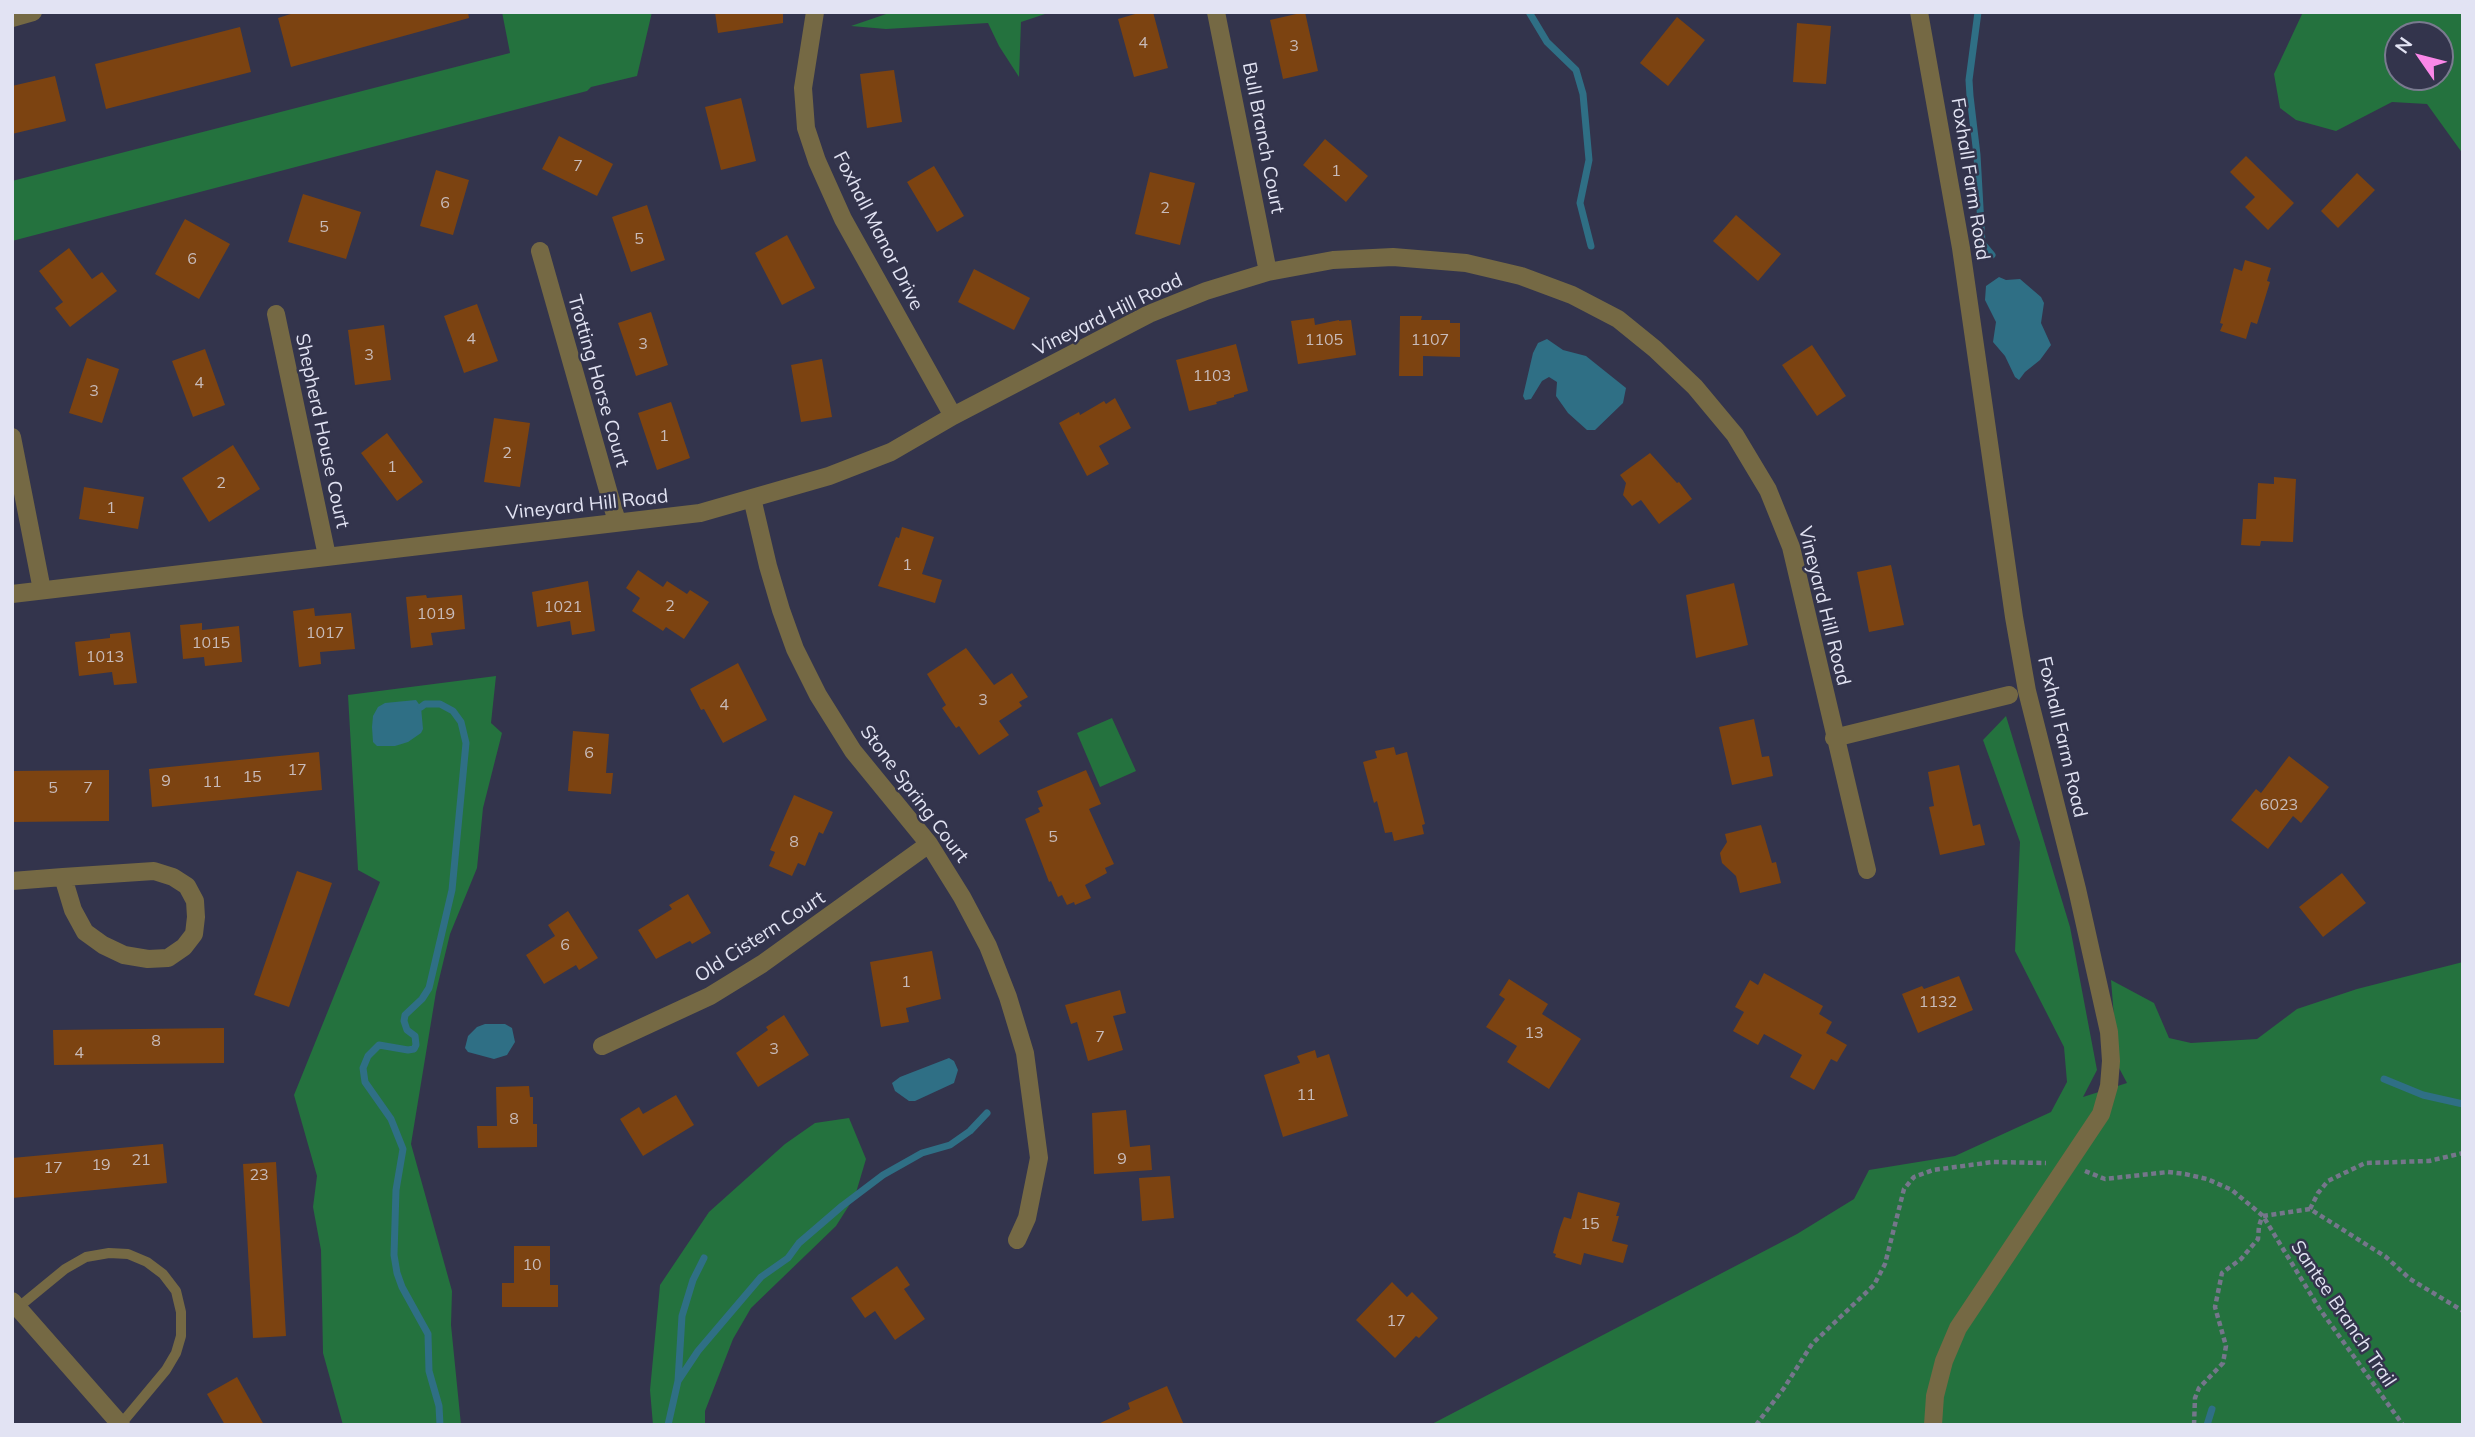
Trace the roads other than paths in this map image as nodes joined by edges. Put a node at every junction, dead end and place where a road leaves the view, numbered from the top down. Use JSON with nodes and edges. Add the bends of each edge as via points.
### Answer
{"nodes":[{"id":1,"x":33,"y":12,"type":"edge"},
{"id":2,"x":815,"y":12,"type":"edge"},
{"id":3,"x":1216,"y":12,"type":"edge"},
{"id":4,"x":1919,"y":12,"type":"edge"},
{"id":5,"x":12,"y":18,"type":"edge"},
{"id":6,"x":540,"y":251,"type":"dead end"},
{"id":7,"x":1268,"y":272,"type":"junction"},
{"id":8,"x":276,"y":314,"type":"dead end"},
{"id":9,"x":953,"y":416,"type":"junction"},
{"id":10,"x":12,"y":437,"type":"edge"},
{"id":11,"x":752,"y":498,"type":"junction"},
{"id":12,"x":617,"y":522,"type":"junction"},
{"id":13,"x":327,"y":556,"type":"junction"},
{"id":14,"x":42,"y":590,"type":"junction"},
{"id":15,"x":12,"y":594,"type":"edge"},
{"id":16,"x":2027,"y":691,"type":"junction"},
{"id":17,"x":2009,"y":695,"type":"joint"},
{"id":18,"x":1834,"y":738,"type":"junction"},
{"id":19,"x":929,"y":844,"type":"junction"},
{"id":20,"x":1867,"y":870,"type":"dead end"},
{"id":21,"x":63,"y":877,"type":"junction"},
{"id":22,"x":12,"y":881,"type":"edge"},
{"id":23,"x":602,"y":1046,"type":"dead end"},
{"id":24,"x":1017,"y":1240,"type":"dead end"},
{"id":25,"x":14,"y":1307,"type":"edge"},
{"id":26,"x":121,"y":1425,"type":"edge"},
{"id":27,"x":1933,"y":1425,"type":"edge"}],
"edges":[{"from":1,"to":5,"type":"street"},
{"from":2,"to":9,"type":"street","name":"Foxhall Manor Drive","via":[[803,88],[806,128],[817,161],[843,219]]},
{"from":3,"to":7,"type":"street","name":"Bull Branch Court"},
{"from":4,"to":16,"type":"street","name":"Foxhall Farm Road","via":[[1961,248]]},
{"from":6,"to":12,"type":"street","name":"Trotting Horse Court"},
{"from":7,"to":9,"type":"street","name":"Vineyard Hill Road","via":[[1149,314]]},
{"from":7,"to":18,"type":"street","name":"Vineyard Hill Road","via":[[1333,260],[1393,257],[1466,263],[1572,295],[1618,319],[1646,342],[1695,387],[1735,435],[1768,490],[1791,547]]},
{"from":8,"to":13,"type":"street","name":"Shepherd House Court"},
{"from":9,"to":11,"type":"street","name":"Vineyard Hill Road","via":[[891,452]]},
{"from":10,"to":14,"type":"street"},
{"from":11,"to":12,"type":"street","name":"Vineyard Hill Road","via":[[700,513]]},
{"from":11,"to":19,"type":"street","name":"Stone Spring Court","via":[[781,610],[818,695],[853,751]]},
{"from":12,"to":13,"type":"street","name":"Vineyard Hill Road"},
{"from":13,"to":14,"type":"street","name":"Vineyard Hill Road"},
{"from":14,"to":15,"type":"street","name":"Vineyard Hill Road"},
{"from":16,"to":17,"type":"lane"},
{"from":16,"to":27,"type":"street","name":"Foxhall Farm Road","via":[[2109,1032],[2109,1086],[2101,1114],[1958,1328],[1944,1361]]},
{"from":17,"to":18,"type":"street"},
{"from":18,"to":20,"type":"street","name":"Vineyard Hill Road"},
{"from":19,"to":23,"type":"street","name":"Old Cistern Court","via":[[762,964],[710,996]]},
{"from":19,"to":24,"type":"street","name":"Stone Spring Court","via":[[988,946],[1025,1053],[1039,1157],[1027,1218]]},
{"from":21,"to":21,"type":"street","via":[[154,871],[173,877],[187,886],[195,901],[194,934],[168,958],[124,955],[85,932]]},
{"from":21,"to":22,"type":"street"},
{"from":25,"to":26,"type":"street"},
{"from":25,"to":26,"type":"lane","via":[[86,1257],[128,1254],[163,1274],[176,1291],[181,1336],[166,1370]]}]}
